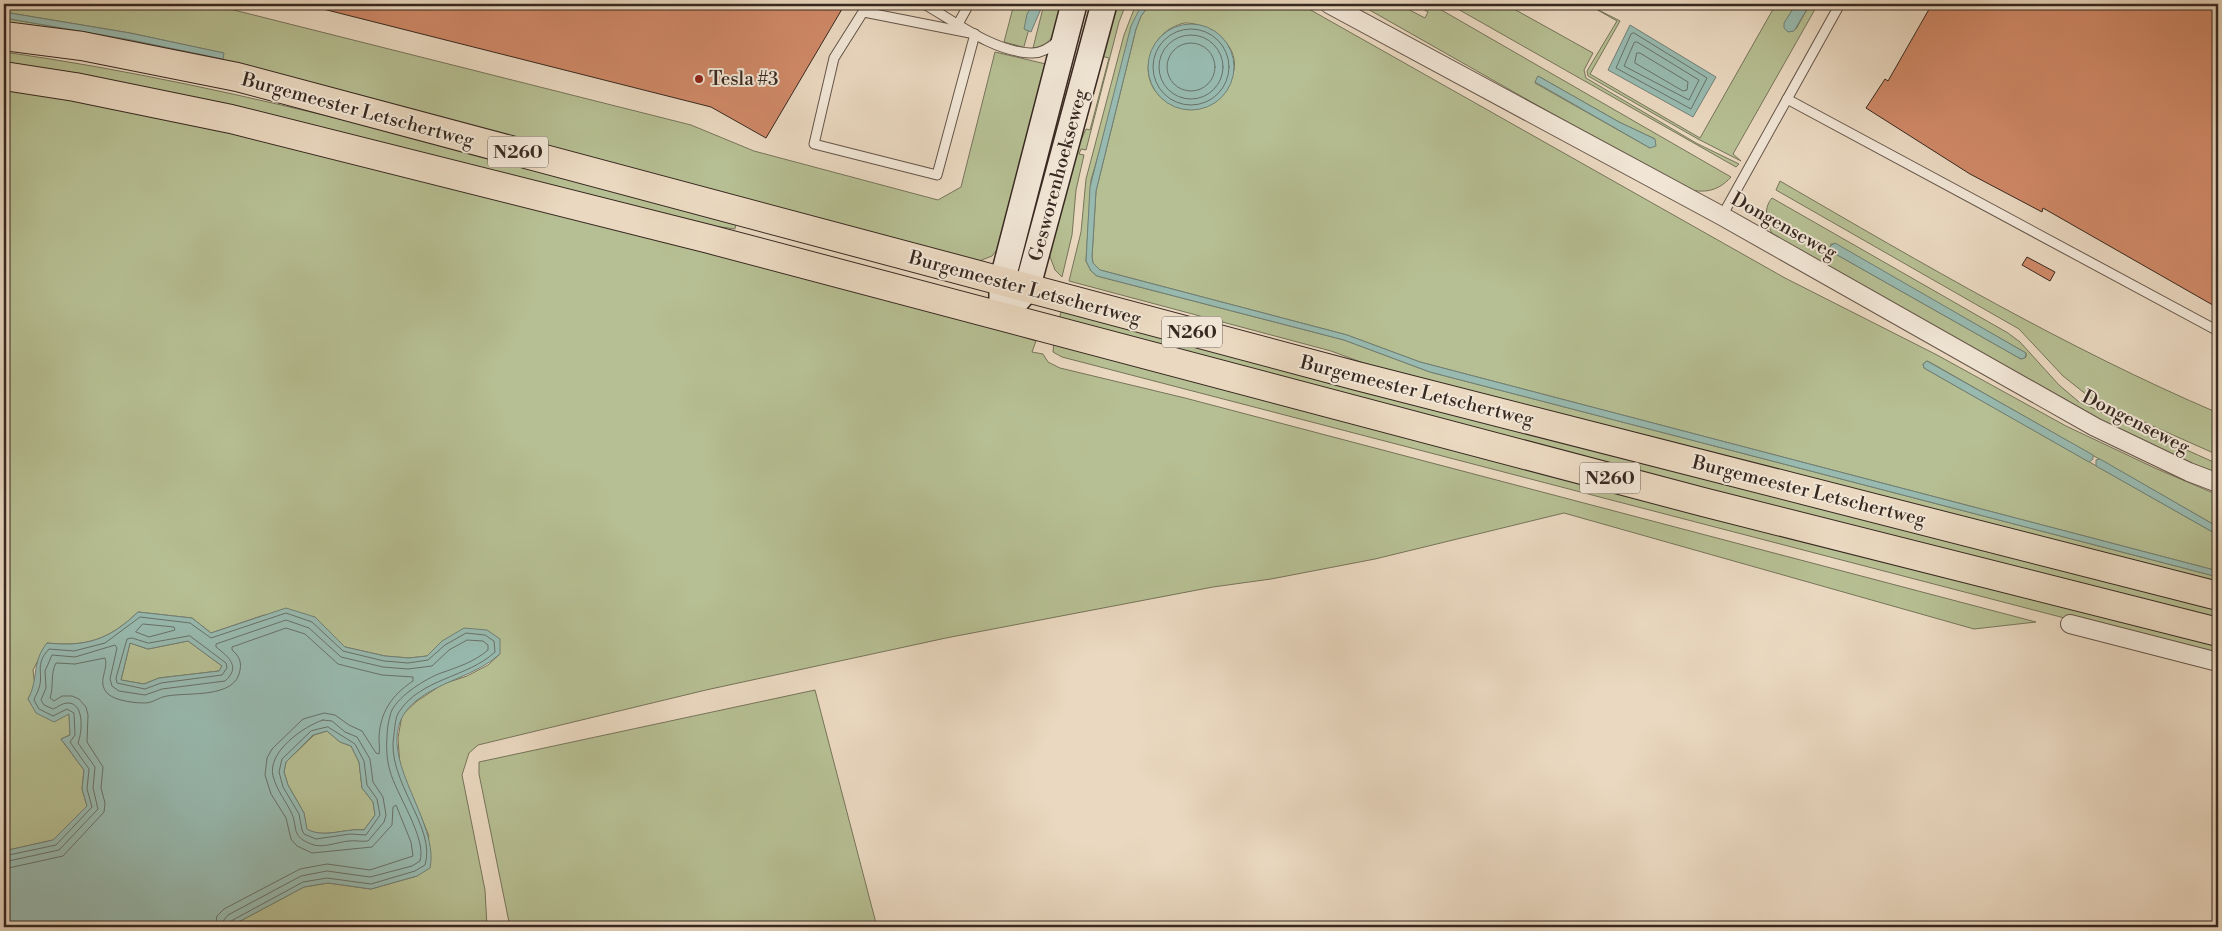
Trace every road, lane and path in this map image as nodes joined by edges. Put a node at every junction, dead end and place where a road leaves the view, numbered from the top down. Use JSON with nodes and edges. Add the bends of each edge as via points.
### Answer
{"nodes":[{"id":1,"x":924,"y":4,"type":"edge"},
{"id":2,"x":969,"y":4,"type":"edge"},
{"id":3,"x":1074,"y":4,"type":"edge"},
{"id":4,"x":1104,"y":4,"type":"edge"},
{"id":5,"x":1329,"y":4,"type":"edge"},
{"id":6,"x":1840,"y":4,"type":"edge"},
{"id":7,"x":866,"y":8,"type":"edge"},
{"id":8,"x":958,"y":24,"type":"junction"},
{"id":9,"x":1067,"y":32,"type":"junction"},
{"id":10,"x":975,"y":34,"type":"junction"},
{"id":11,"x":4,"y":36,"type":"edge"},
{"id":12,"x":4,"y":76,"type":"edge"},
{"id":13,"x":1787,"y":100,"type":"junction"},
{"id":14,"x":1722,"y":216,"type":"junction"},
{"id":15,"x":1014,"y":286,"type":"junction"},
{"id":16,"x":1003,"y":316,"type":"junction"},
{"id":17,"x":2218,"y":331,"type":"edge"},
{"id":18,"x":2218,"y":482,"type":"edge"},
{"id":19,"x":2218,"y":596,"type":"edge"},
{"id":20,"x":2070,"y":624,"type":"dead end"},
{"id":21,"x":2218,"y":632,"type":"edge"},
{"id":22,"x":2218,"y":662,"type":"edge"}],
"edges":[{"from":1,"to":8,"type":"lane"},
{"from":2,"to":8,"type":"lane"},
{"from":3,"to":9,"type":"street","name":"Gesworenhoekseweg"},
{"from":4,"to":15,"type":"street","name":"Gesworenhoekseweg"},
{"from":5,"to":14,"type":"street","name":"Dongenseweg"},
{"from":6,"to":13,"type":"lane"},
{"from":7,"to":10,"type":"lane"},
{"from":7,"to":10,"type":"lane","via":[[834,58],[814,144],[937,175]]},
{"from":8,"to":10,"type":"lane"},
{"from":9,"to":10,"type":"lane","via":[[1042,52],[1031,54]]},
{"from":9,"to":15,"type":"street","name":"Gesworenhoekseweg"},
{"from":11,"to":15,"type":"main road","name":"Burgemeester Letschertweg","number":"N260","via":[[82,46],[237,77]]},
{"from":12,"to":16,"type":"main road","name":"Burgemeester Letschertweg","number":"N260","via":[[231,119]]},
{"from":13,"to":14,"type":"lane"},
{"from":13,"to":17,"type":"lane"},
{"from":14,"to":18,"type":"street","name":"Dongenseweg","via":[[2095,427],[2188,472]]},
{"from":15,"to":16,"type":"street","name":"Gesworenhoekseweg"},
{"from":15,"to":19,"type":"main road","name":"Burgemeester Letschertweg","number":"N260"},
{"from":16,"to":21,"type":"main road","name":"Burgemeester Letschertweg","number":"N260","via":[[1713,505]]},
{"from":20,"to":22,"type":"street"}]}
